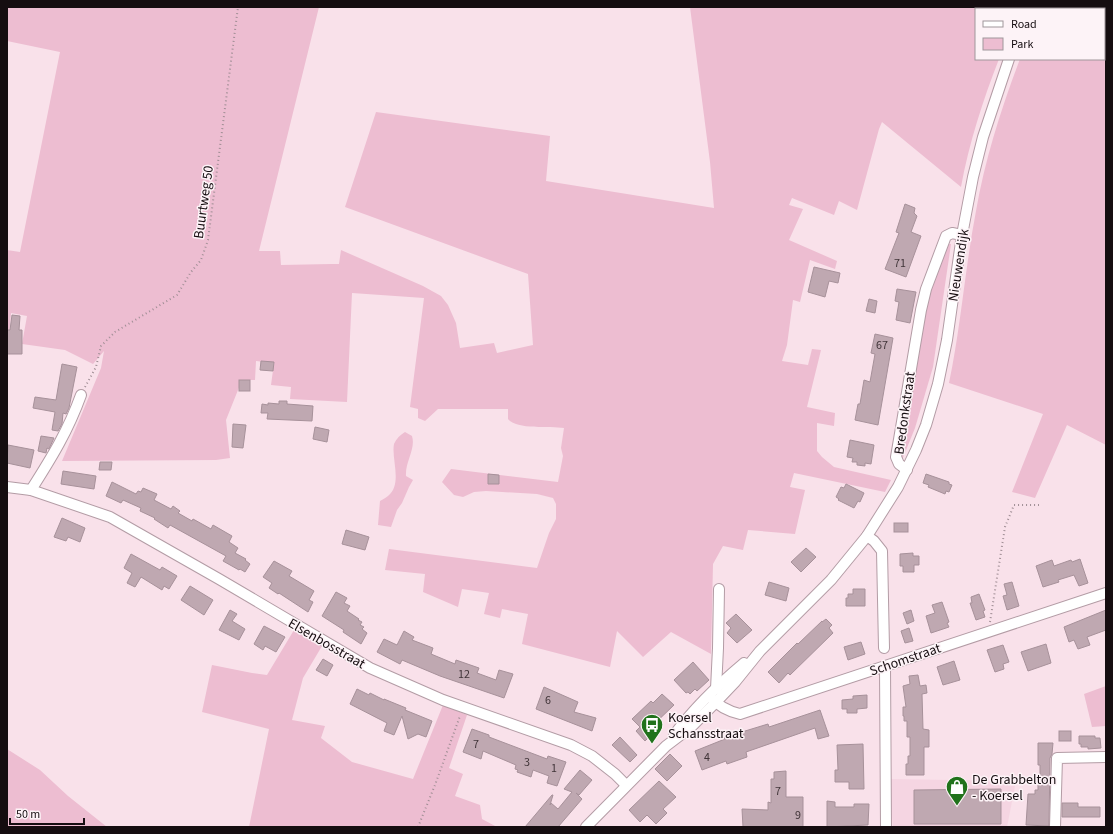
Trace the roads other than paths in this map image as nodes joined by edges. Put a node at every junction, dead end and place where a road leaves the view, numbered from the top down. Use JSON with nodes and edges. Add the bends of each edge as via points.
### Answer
{"nodes":[{"id":1,"x":1009,"y":60,"type":"edge"},
{"id":2,"x":962,"y":234,"type":"junction"},
{"id":3,"x":81,"y":395,"type":"road end"},
{"id":4,"x":907,"y":470,"type":"junction"},
{"id":5,"x":7,"y":486,"type":"edge"},
{"id":6,"x":31,"y":490,"type":"junction"},
{"id":7,"x":867,"y":536,"type":"junction"},
{"id":8,"x":719,"y":589,"type":"dead end"},
{"id":9,"x":1106,"y":593,"type":"edge"},
{"id":10,"x":884,"y":648,"type":"dead end"},
{"id":11,"x":885,"y":667,"type":"junction"},
{"id":12,"x":713,"y":696,"type":"junction"},
{"id":13,"x":1106,"y":757,"type":"edge"},
{"id":14,"x":626,"y":786,"type":"junction"},
{"id":15,"x":586,"y":827,"type":"edge"},
{"id":16,"x":886,"y":827,"type":"edge"},
{"id":17,"x":1055,"y":827,"type":"edge"}],
"edges":[{"from":1,"to":2,"type":"street","name":"Nieuwendijk","via":[[983,137]]},
{"from":2,"to":4,"type":"street","name":"Nieuwendijk","via":[[942,368],[926,425]]},
{"from":2,"to":4,"type":"street","name":"Bredonkstraat","via":[[952,233],[946,236],[922,303],[896,450],[897,462]]},
{"from":3,"to":6,"type":"street","via":[[60,444]]},
{"from":4,"to":7,"type":"street","name":"Bredonkstraat"},
{"from":5,"to":6,"type":"street","name":"Elsenbosstraat"},
{"from":6,"to":14,"type":"street","name":"Elsenbosstraat","via":[[110,517],[370,668],[463,707],[571,745],[592,756]]},
{"from":7,"to":10,"type":"street","via":[[882,551]]},
{"from":7,"to":12,"type":"street","name":"Bredonkstraat","via":[[831,580],[760,651],[735,682]]},
{"from":8,"to":12,"type":"street","via":[[718,648]]},
{"from":9,"to":11,"type":"street","name":"Schomstraat"},
{"from":11,"to":12,"type":"street","name":"Schomstraat","via":[[740,714],[728,712]]},
{"from":11,"to":16,"type":"street"},
{"from":12,"to":14,"type":"street","name":"Bredonkstraat","via":[[684,721],[666,746]]},
{"from":13,"to":17,"type":"street","via":[[1057,758]]},
{"from":14,"to":15,"type":"street","name":"Bredonkstraat"}]}
